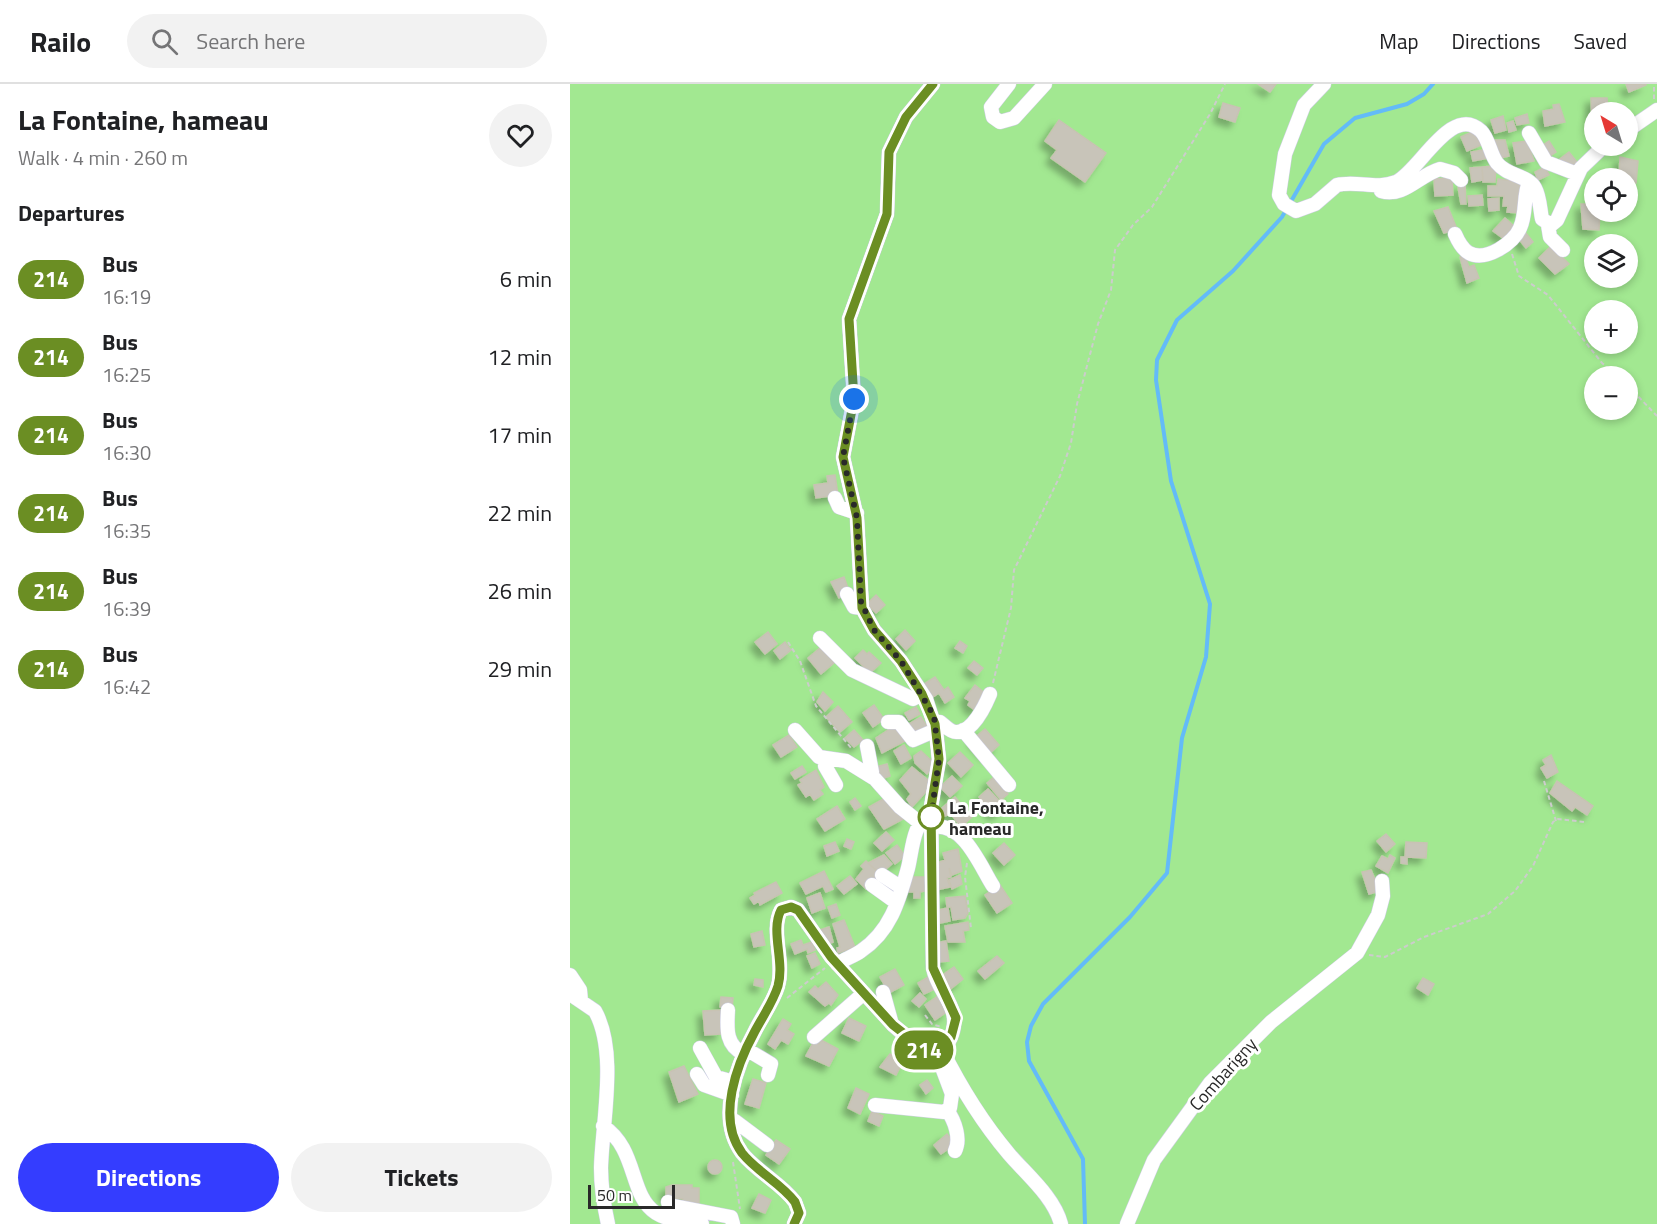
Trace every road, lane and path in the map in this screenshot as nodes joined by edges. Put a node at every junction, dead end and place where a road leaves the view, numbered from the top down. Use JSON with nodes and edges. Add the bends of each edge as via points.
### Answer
{"nodes":[{"id":1,"x":933,"y":84,"type":"edge"},
{"id":2,"x":1009,"y":84,"type":"edge"},
{"id":3,"x":1045,"y":84,"type":"edge"},
{"id":4,"x":1225,"y":84,"type":"edge"},
{"id":5,"x":1324,"y":84,"type":"edge"},
{"id":6,"x":1654,"y":84,"type":"edge"},
{"id":7,"x":1656,"y":107,"type":"edge"},
{"id":8,"x":1638,"y":122,"type":"edge"},
{"id":9,"x":1529,"y":133,"type":"dead end"},
{"id":10,"x":1594,"y":156,"type":"edge"},
{"id":11,"x":1577,"y":174,"type":"junction"},
{"id":12,"x":1461,"y":180,"type":"dead end"},
{"id":13,"x":1529,"y":182,"type":"junction"},
{"id":14,"x":1377,"y":185,"type":"junction"},
{"id":15,"x":1548,"y":225,"type":"junction"},
{"id":16,"x":1455,"y":234,"type":"dead end"},
{"id":17,"x":1505,"y":245,"type":"junction"},
{"id":18,"x":1563,"y":250,"type":"dead end"},
{"id":19,"x":1606,"y":366,"type":"edge"},
{"id":20,"x":1638,"y":396,"type":"edge"},
{"id":21,"x":1657,"y":416,"type":"edge"},
{"id":22,"x":835,"y":498,"type":"dead end"},
{"id":23,"x":856,"y":513,"type":"junction"},
{"id":24,"x":847,"y":594,"type":"dead end"},
{"id":25,"x":862,"y":608,"type":"junction"},
{"id":26,"x":820,"y":638,"type":"dead end"},
{"id":27,"x":788,"y":642,"type":"dead end"},
{"id":28,"x":922,"y":694,"type":"junction"},
{"id":29,"x":990,"y":694,"type":"joint"},
{"id":30,"x":888,"y":722,"type":"dead end"},
{"id":31,"x":935,"y":726,"type":"junction"},
{"id":32,"x":795,"y":730,"type":"dead end"},
{"id":33,"x":963,"y":730,"type":"junction"},
{"id":34,"x":867,"y":746,"type":"dead end"},
{"id":35,"x":853,"y":751,"type":"dead end"},
{"id":36,"x":826,"y":760,"type":"junction"},
{"id":37,"x":872,"y":772,"type":"dead end"},
{"id":38,"x":1544,"y":781,"type":"dead end"},
{"id":39,"x":1010,"y":784,"type":"dead end"},
{"id":40,"x":836,"y":785,"type":"dead end"},
{"id":41,"x":1556,"y":821,"type":"junction"},
{"id":42,"x":927,"y":822,"type":"junction"},
{"id":43,"x":1585,"y":822,"type":"dead end"},
{"id":44,"x":963,"y":840,"type":"junction"},
{"id":45,"x":1382,"y":881,"type":"dead end"},
{"id":46,"x":993,"y":886,"type":"dead end"},
{"id":47,"x":902,"y":888,"type":"junction"},
{"id":48,"x":897,"y":903,"type":"junction"},
{"id":49,"x":971,"y":927,"type":"dead end"},
{"id":50,"x":1357,"y":953,"type":"junction"},
{"id":51,"x":836,"y":963,"type":"junction"},
{"id":52,"x":570,"y":975,"type":"edge"},
{"id":53,"x":883,"y":992,"type":"dead end"},
{"id":54,"x":864,"y":993,"type":"junction"},
{"id":55,"x":576,"y":998,"type":"edge"},
{"id":56,"x":772,"y":999,"type":"junction"},
{"id":57,"x":728,"y":1010,"type":"dead end"},
{"id":58,"x":925,"y":1015,"type":"dead end"},
{"id":59,"x":890,"y":1022,"type":"junction"},
{"id":60,"x":953,"y":1031,"type":"junction"},
{"id":61,"x":814,"y":1037,"type":"dead end"},
{"id":62,"x":700,"y":1048,"type":"dead end"},
{"id":63,"x":745,"y":1051,"type":"junction"},
{"id":64,"x":939,"y":1051,"type":"junction"},
{"id":65,"x":697,"y":1074,"type":"dead end"},
{"id":66,"x":768,"y":1075,"type":"dead end"},
{"id":67,"x":733,"y":1089,"type":"junction"},
{"id":68,"x":875,"y":1106,"type":"dead end"},
{"id":69,"x":947,"y":1110,"type":"junction"},
{"id":70,"x":731,"y":1121,"type":"junction"},
{"id":71,"x":603,"y":1126,"type":"junction"},
{"id":72,"x":735,"y":1140,"type":"junction"},
{"id":73,"x":766,"y":1146,"type":"dead end"},
{"id":74,"x":955,"y":1151,"type":"dead end"},
{"id":75,"x":668,"y":1202,"type":"dead end"},
{"id":76,"x":737,"y":1218,"type":"edge"},
{"id":77,"x":665,"y":1220,"type":"edge"},
{"id":78,"x":796,"y":1223,"type":"edge"},
{"id":79,"x":608,"y":1224,"type":"edge"},
{"id":80,"x":702,"y":1224,"type":"edge"},
{"id":81,"x":1061,"y":1224,"type":"edge"},
{"id":82,"x":1127,"y":1224,"type":"edge"}],
"edges":[{"from":1,"to":23,"type":"street","via":[[906,117],[889,152],[887,214],[849,319],[854,399],[844,452]]},
{"from":2,"to":3,"type":"street","via":[[991,107],[991,115],[1000,122],[1014,118]]},
{"from":4,"to":29,"type":"path","via":[[1152,207],[1132,225],[1115,250],[1111,290],[1077,404],[1071,443],[1060,476],[1014,570],[1011,608]]},
{"from":5,"to":14,"type":"street","via":[[1304,105],[1288,143],[1280,199],[1301,211],[1337,185]]},
{"from":6,"to":7,"type":"path"},
{"from":7,"to":8,"type":"street"},
{"from":9,"to":11,"type":"street","via":[[1546,162]]},
{"from":10,"to":11,"type":"street"},
{"from":11,"to":15,"type":"street","via":[[1557,220]]},
{"from":12,"to":14,"type":"street","via":[[1440,169],[1395,192],[1383,192]]},
{"from":13,"to":14,"type":"street","via":[[1499,166],[1483,133],[1462,125],[1451,127],[1403,178]]},
{"from":13,"to":15,"type":"street","via":[[1537,192],[1542,219]]},
{"from":13,"to":17,"type":"street","via":[[1522,225]]},
{"from":15,"to":18,"type":"street","via":[[1550,237]]},
{"from":16,"to":17,"type":"street","via":[[1474,255]]},
{"from":17,"to":19,"type":"path","via":[[1519,276],[1548,295]]},
{"from":20,"to":21,"type":"path"},
{"from":22,"to":23,"type":"street","via":[[839,507]]},
{"from":23,"to":25,"type":"street"},
{"from":24,"to":25,"type":"street","via":[[854,607]]},
{"from":25,"to":28,"type":"street"},
{"from":26,"to":28,"type":"street","via":[[852,670],[913,699]]},
{"from":27,"to":35,"type":"path","via":[[800,661],[816,706]]},
{"from":28,"to":31,"type":"street"},
{"from":29,"to":33,"type":"street","via":[[977,717]]},
{"from":30,"to":31,"type":"street","via":[[899,722],[913,740]]},
{"from":31,"to":33,"type":"street","via":[[940,722],[956,732]]},
{"from":31,"to":42,"type":"street","via":[[939,759]]},
{"from":32,"to":36,"type":"street"},
{"from":33,"to":39,"type":"street"},
{"from":34,"to":37,"type":"street"},
{"from":36,"to":40,"type":"street","via":[[825,766]]},
{"from":36,"to":42,"type":"street","via":[[846,761],[875,779],[900,807]]},
{"from":38,"to":41,"type":"path"},
{"from":41,"to":43,"type":"path"},
{"from":41,"to":50,"type":"path","via":[[1549,826],[1533,866],[1521,883],[1488,914],[1424,937],[1385,957]]},
{"from":42,"to":44,"type":"street","via":[[947,827]]},
{"from":42,"to":47,"type":"street"},
{"from":42,"to":60,"type":"street","via":[[933,968],[955,1013]]},
{"from":44,"to":46,"type":"street"},
{"from":44,"to":49,"type":"path","via":[[968,860],[965,877]]},
{"from":45,"to":50,"type":"street","name":"Combarigny","via":[[1378,915]]},
{"from":47,"to":48,"type":"street"},
{"from":47,"to":48,"type":"street","via":[[877,880]]},
{"from":48,"to":51,"type":"street","via":[[877,938]]},
{"from":50,"to":82,"type":"street","name":"Combarigny","via":[[1271,1022],[1210,1083],[1154,1160]]},
{"from":51,"to":54,"type":"street"},
{"from":51,"to":56,"type":"path","via":[[782,1001]]},
{"from":51,"to":56,"type":"street","via":[[802,914],[791,907],[784,908],[777,920],[781,969]]},
{"from":52,"to":55,"type":"street","via":[[580,990]]},
{"from":53,"to":59,"type":"street"},
{"from":54,"to":59,"type":"street"},
{"from":54,"to":61,"type":"street"},
{"from":55,"to":71,"type":"street","via":[[597,1014],[605,1045]]},
{"from":56,"to":63,"type":"street"},
{"from":57,"to":63,"type":"street","via":[[728,1037],[733,1047]]},
{"from":58,"to":60,"type":"path","via":[[932,1024]]},
{"from":59,"to":64,"type":"street","via":[[918,1047]]},
{"from":60,"to":64,"type":"street"},
{"from":62,"to":67,"type":"street","via":[[716,1077]]},
{"from":63,"to":66,"type":"street","via":[[771,1064]]},
{"from":63,"to":67,"type":"street"},
{"from":64,"to":69,"type":"street","via":[[952,1094]]},
{"from":64,"to":81,"type":"street","via":[[972,1106],[1036,1184]]},
{"from":65,"to":67,"type":"street","via":[[704,1085]]},
{"from":67,"to":70,"type":"street"},
{"from":68,"to":69,"type":"street","via":[[937,1113]]},
{"from":69,"to":74,"type":"street","via":[[958,1140]]},
{"from":70,"to":72,"type":"street"},
{"from":70,"to":73,"type":"street"},
{"from":71,"to":77,"type":"street","via":[[623,1145],[647,1205]]},
{"from":71,"to":79,"type":"street","via":[[601,1170]]},
{"from":72,"to":76,"type":"path","via":[[731,1143]]},
{"from":72,"to":78,"type":"street","via":[[746,1157],[795,1202],[799,1213]]},
{"from":75,"to":76,"type":"street"},
{"from":77,"to":80,"type":"street"}]}
